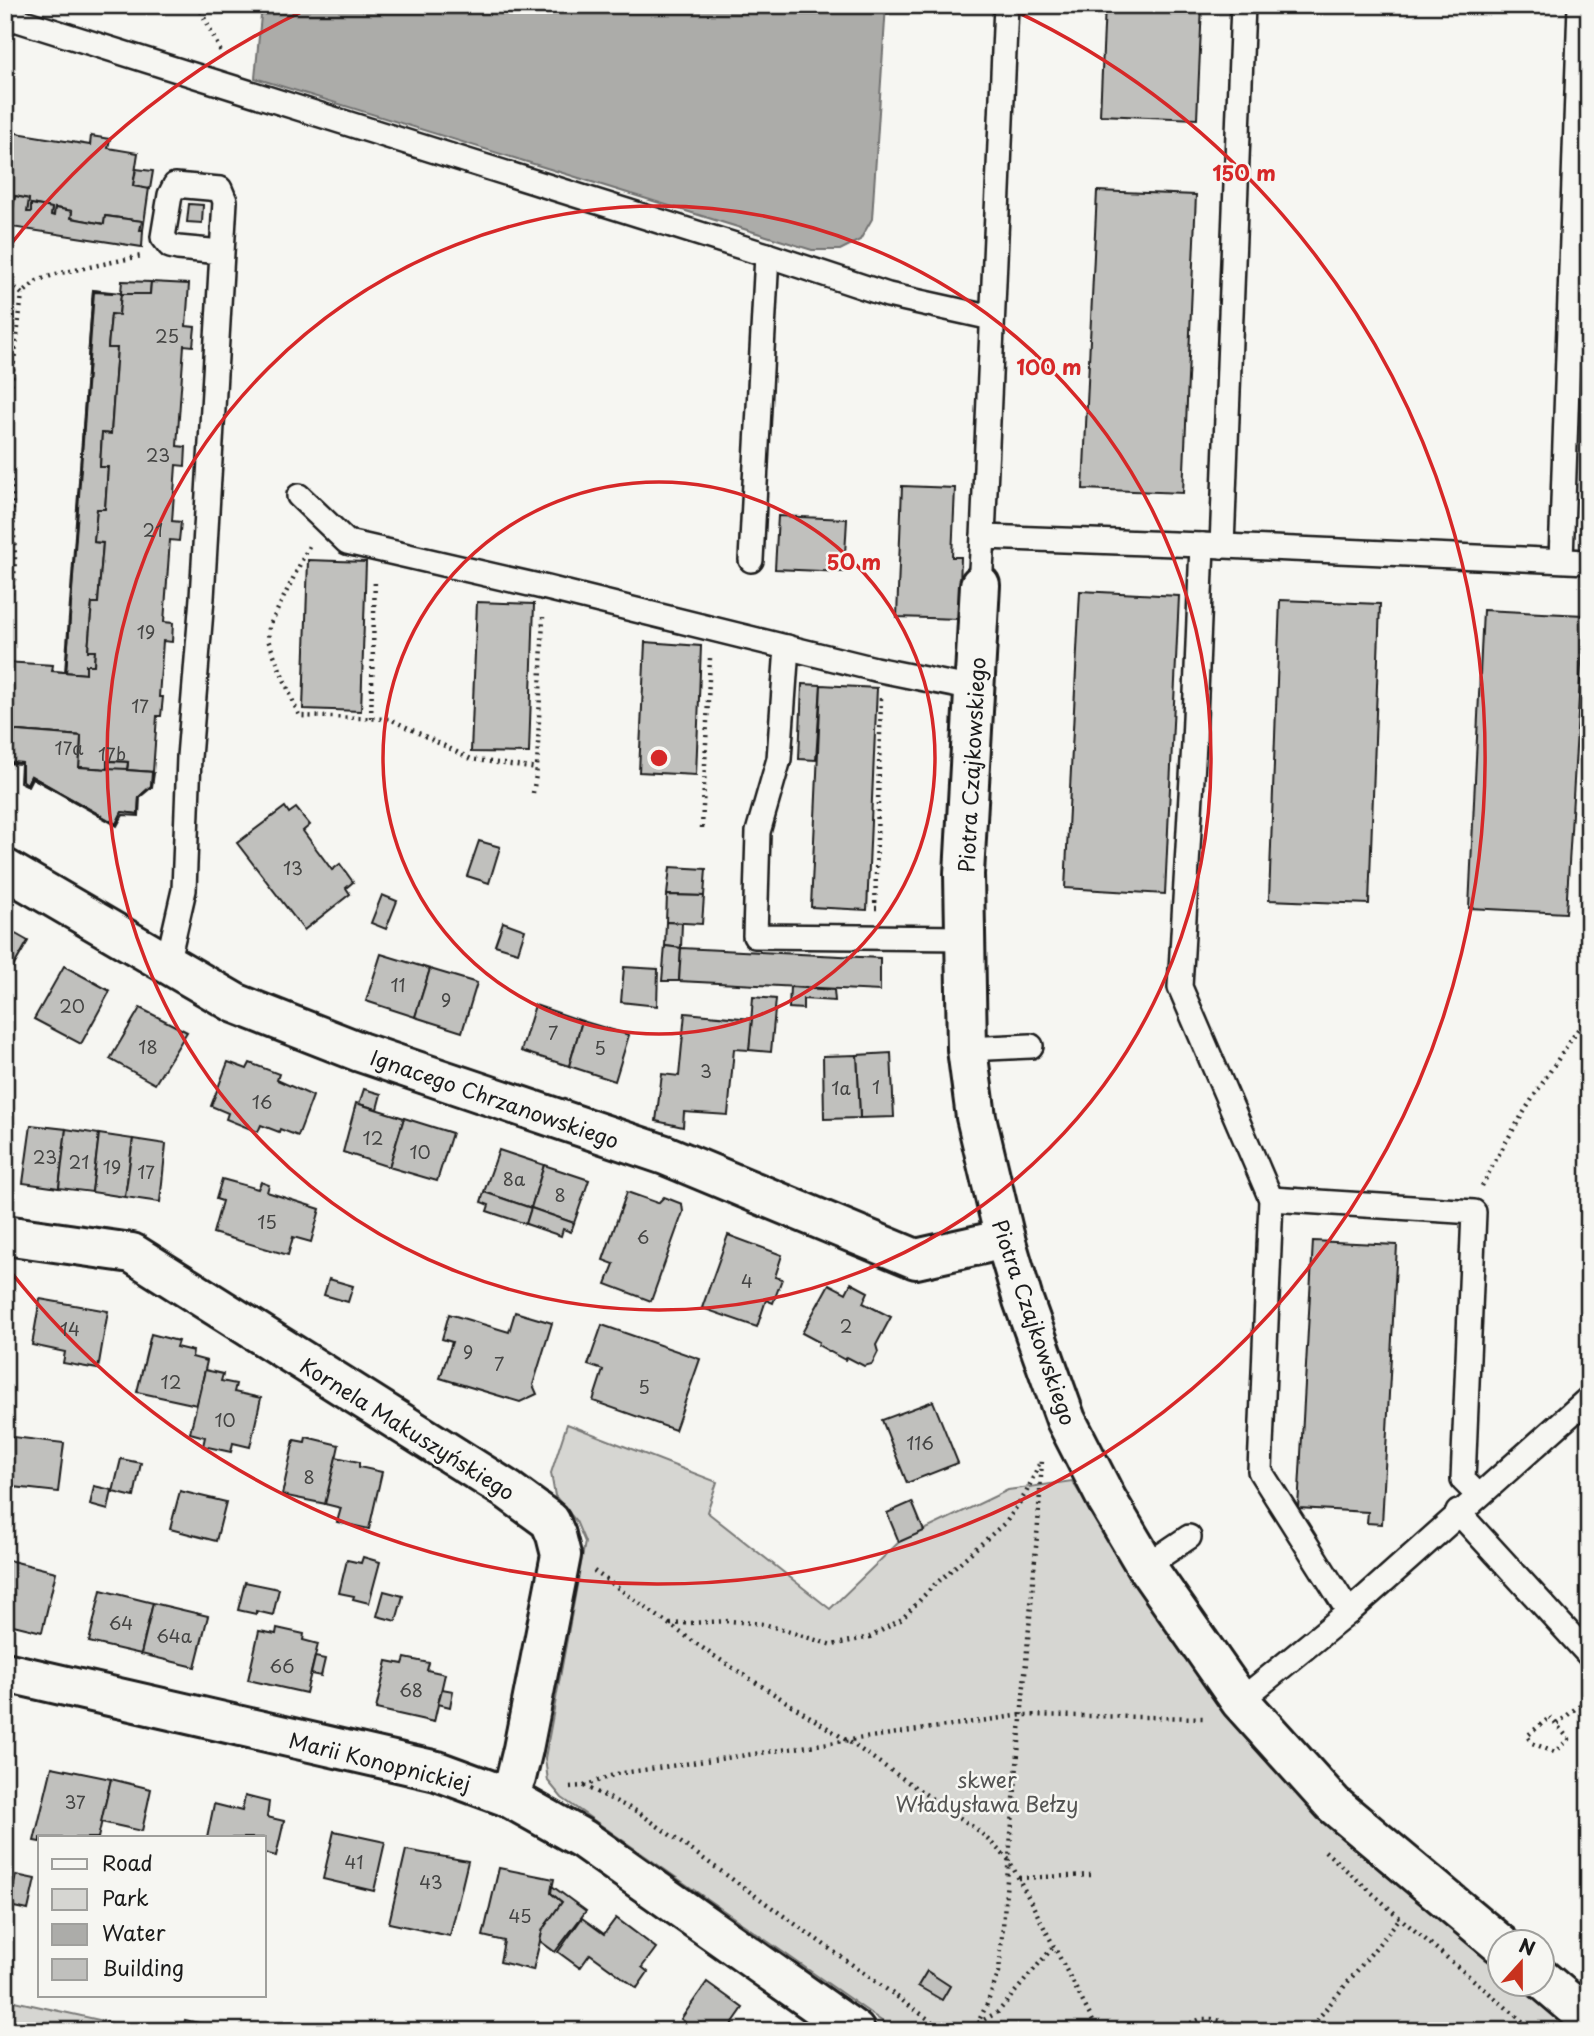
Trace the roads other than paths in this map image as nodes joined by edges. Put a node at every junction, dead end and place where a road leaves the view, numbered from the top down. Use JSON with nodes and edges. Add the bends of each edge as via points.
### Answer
{"nodes":[{"id":1,"x":1006,"y":5,"type":"edge"},
{"id":2,"x":1243,"y":5,"type":"edge"},
{"id":3,"x":1580,"y":5,"type":"edge"},
{"id":4,"x":5,"y":16,"type":"edge"},
{"id":5,"x":221,"y":252,"type":"junction"},
{"id":6,"x":767,"y":255,"type":"junction"},
{"id":7,"x":992,"y":318,"type":"junction"},
{"id":8,"x":299,"y":496,"type":"dead end"},
{"id":9,"x":983,"y":537,"type":"junction"},
{"id":10,"x":1212,"y":545,"type":"junction"},
{"id":11,"x":751,"y":560,"type":"dead end"},
{"id":12,"x":1561,"y":560,"type":"junction"},
{"id":13,"x":1589,"y":562,"type":"edge"},
{"id":14,"x":980,"y":585,"type":"joint"},
{"id":15,"x":787,"y":647,"type":"junction"},
{"id":16,"x":974,"y":689,"type":"junction"},
{"id":17,"x":5,"y":869,"type":"edge"},
{"id":18,"x":965,"y":937,"type":"junction"},
{"id":19,"x":167,"y":964,"type":"junction"},
{"id":20,"x":1031,"y":1046,"type":"dead end"},
{"id":21,"x":967,"y":1049,"type":"junction"},
{"id":22,"x":1271,"y":1199,"type":"junction"},
{"id":23,"x":5,"y":1235,"type":"edge"},
{"id":24,"x":1005,"y":1239,"type":"junction"},
{"id":25,"x":1589,"y":1398,"type":"edge"},
{"id":26,"x":1478,"y":1495,"type":"junction"},
{"id":27,"x":1458,"y":1512,"type":"junction"},
{"id":28,"x":1189,"y":1537,"type":"dead end"},
{"id":29,"x":1146,"y":1566,"type":"junction"},
{"id":30,"x":1349,"y":1612,"type":"junction"},
{"id":31,"x":1589,"y":1655,"type":"edge"},
{"id":32,"x":5,"y":1672,"type":"edge"},
{"id":33,"x":1229,"y":1710,"type":"junction"},
{"id":34,"x":508,"y":1797,"type":"junction"},
{"id":35,"x":1486,"y":1932,"type":"edge"},
{"id":36,"x":1556,"y":1991,"type":"edge"},
{"id":37,"x":1589,"y":2019,"type":"edge"},
{"id":38,"x":855,"y":2031,"type":"edge"}],
"edges":[{"from":1,"to":7,"type":"lane"},
{"from":2,"to":10,"type":"lane"},
{"from":3,"to":12,"type":"lane"},
{"from":4,"to":6,"type":"lane"},
{"from":5,"to":5,"type":"lane","via":[[225,201],[220,189],[175,185],[163,237],[170,246]]},
{"from":5,"to":19,"type":"lane","via":[[184,890]]},
{"from":6,"to":7,"type":"lane","via":[[888,295]]},
{"from":6,"to":11,"type":"lane"},
{"from":7,"to":9,"type":"lane"},
{"from":8,"to":15,"type":"lane","via":[[347,542]]},
{"from":9,"to":10,"type":"lane"},
{"from":9,"to":14,"type":"lane"},
{"from":10,"to":12,"type":"lane"},
{"from":10,"to":22,"type":"lane","via":[[1193,757],[1180,987]]},
{"from":12,"to":13,"type":"lane"},
{"from":14,"to":16,"type":"street","name":"Piotra Czajkowskiego"},
{"from":15,"to":16,"type":"lane"},
{"from":15,"to":18,"type":"lane","via":[[779,759],[758,832],[755,936]]},
{"from":16,"to":18,"type":"street","name":"Piotra Czajkowskiego"},
{"from":17,"to":19,"type":"street","name":"Ignacego Chrzanowskiego"},
{"from":18,"to":21,"type":"street","name":"Piotra Czajkowskiego"},
{"from":19,"to":24,"type":"street","name":"Ignacego Chrzanowskiego","via":[[235,1003],[285,1023],[664,1155],[915,1259]]},
{"from":20,"to":21,"type":"lane"},
{"from":21,"to":24,"type":"street","name":"Piotra Czajkowskiego","via":[[976,1117]]},
{"from":22,"to":26,"type":"lane","via":[[1474,1212],[1463,1480]]},
{"from":22,"to":30,"type":"lane","via":[[1261,1471]]},
{"from":23,"to":34,"type":"street","name":"Kornela Makuszyńskiego","via":[[132,1254],[550,1521],[561,1555],[523,1749]]},
{"from":24,"to":29,"type":"street","name":"Piotra Czajkowskiego","via":[[1066,1420]]},
{"from":25,"to":26,"type":"lane"},
{"from":26,"to":27,"type":"lane"},
{"from":27,"to":30,"type":"lane"},
{"from":27,"to":31,"type":"lane"},
{"from":28,"to":29,"type":"lane"},
{"from":29,"to":33,"type":"street","name":"Piotra Czajkowskiego"},
{"from":30,"to":33,"type":"lane"},
{"from":32,"to":34,"type":"street","name":"Marii Konopnickiej","via":[[437,1771]]},
{"from":33,"to":35,"type":"street","name":"Piotra Czajkowskiego","via":[[1332,1804]]},
{"from":34,"to":38,"type":"street","name":"Marii Konopnickiej","via":[[583,1839]]},
{"from":36,"to":37,"type":"street"}]}
